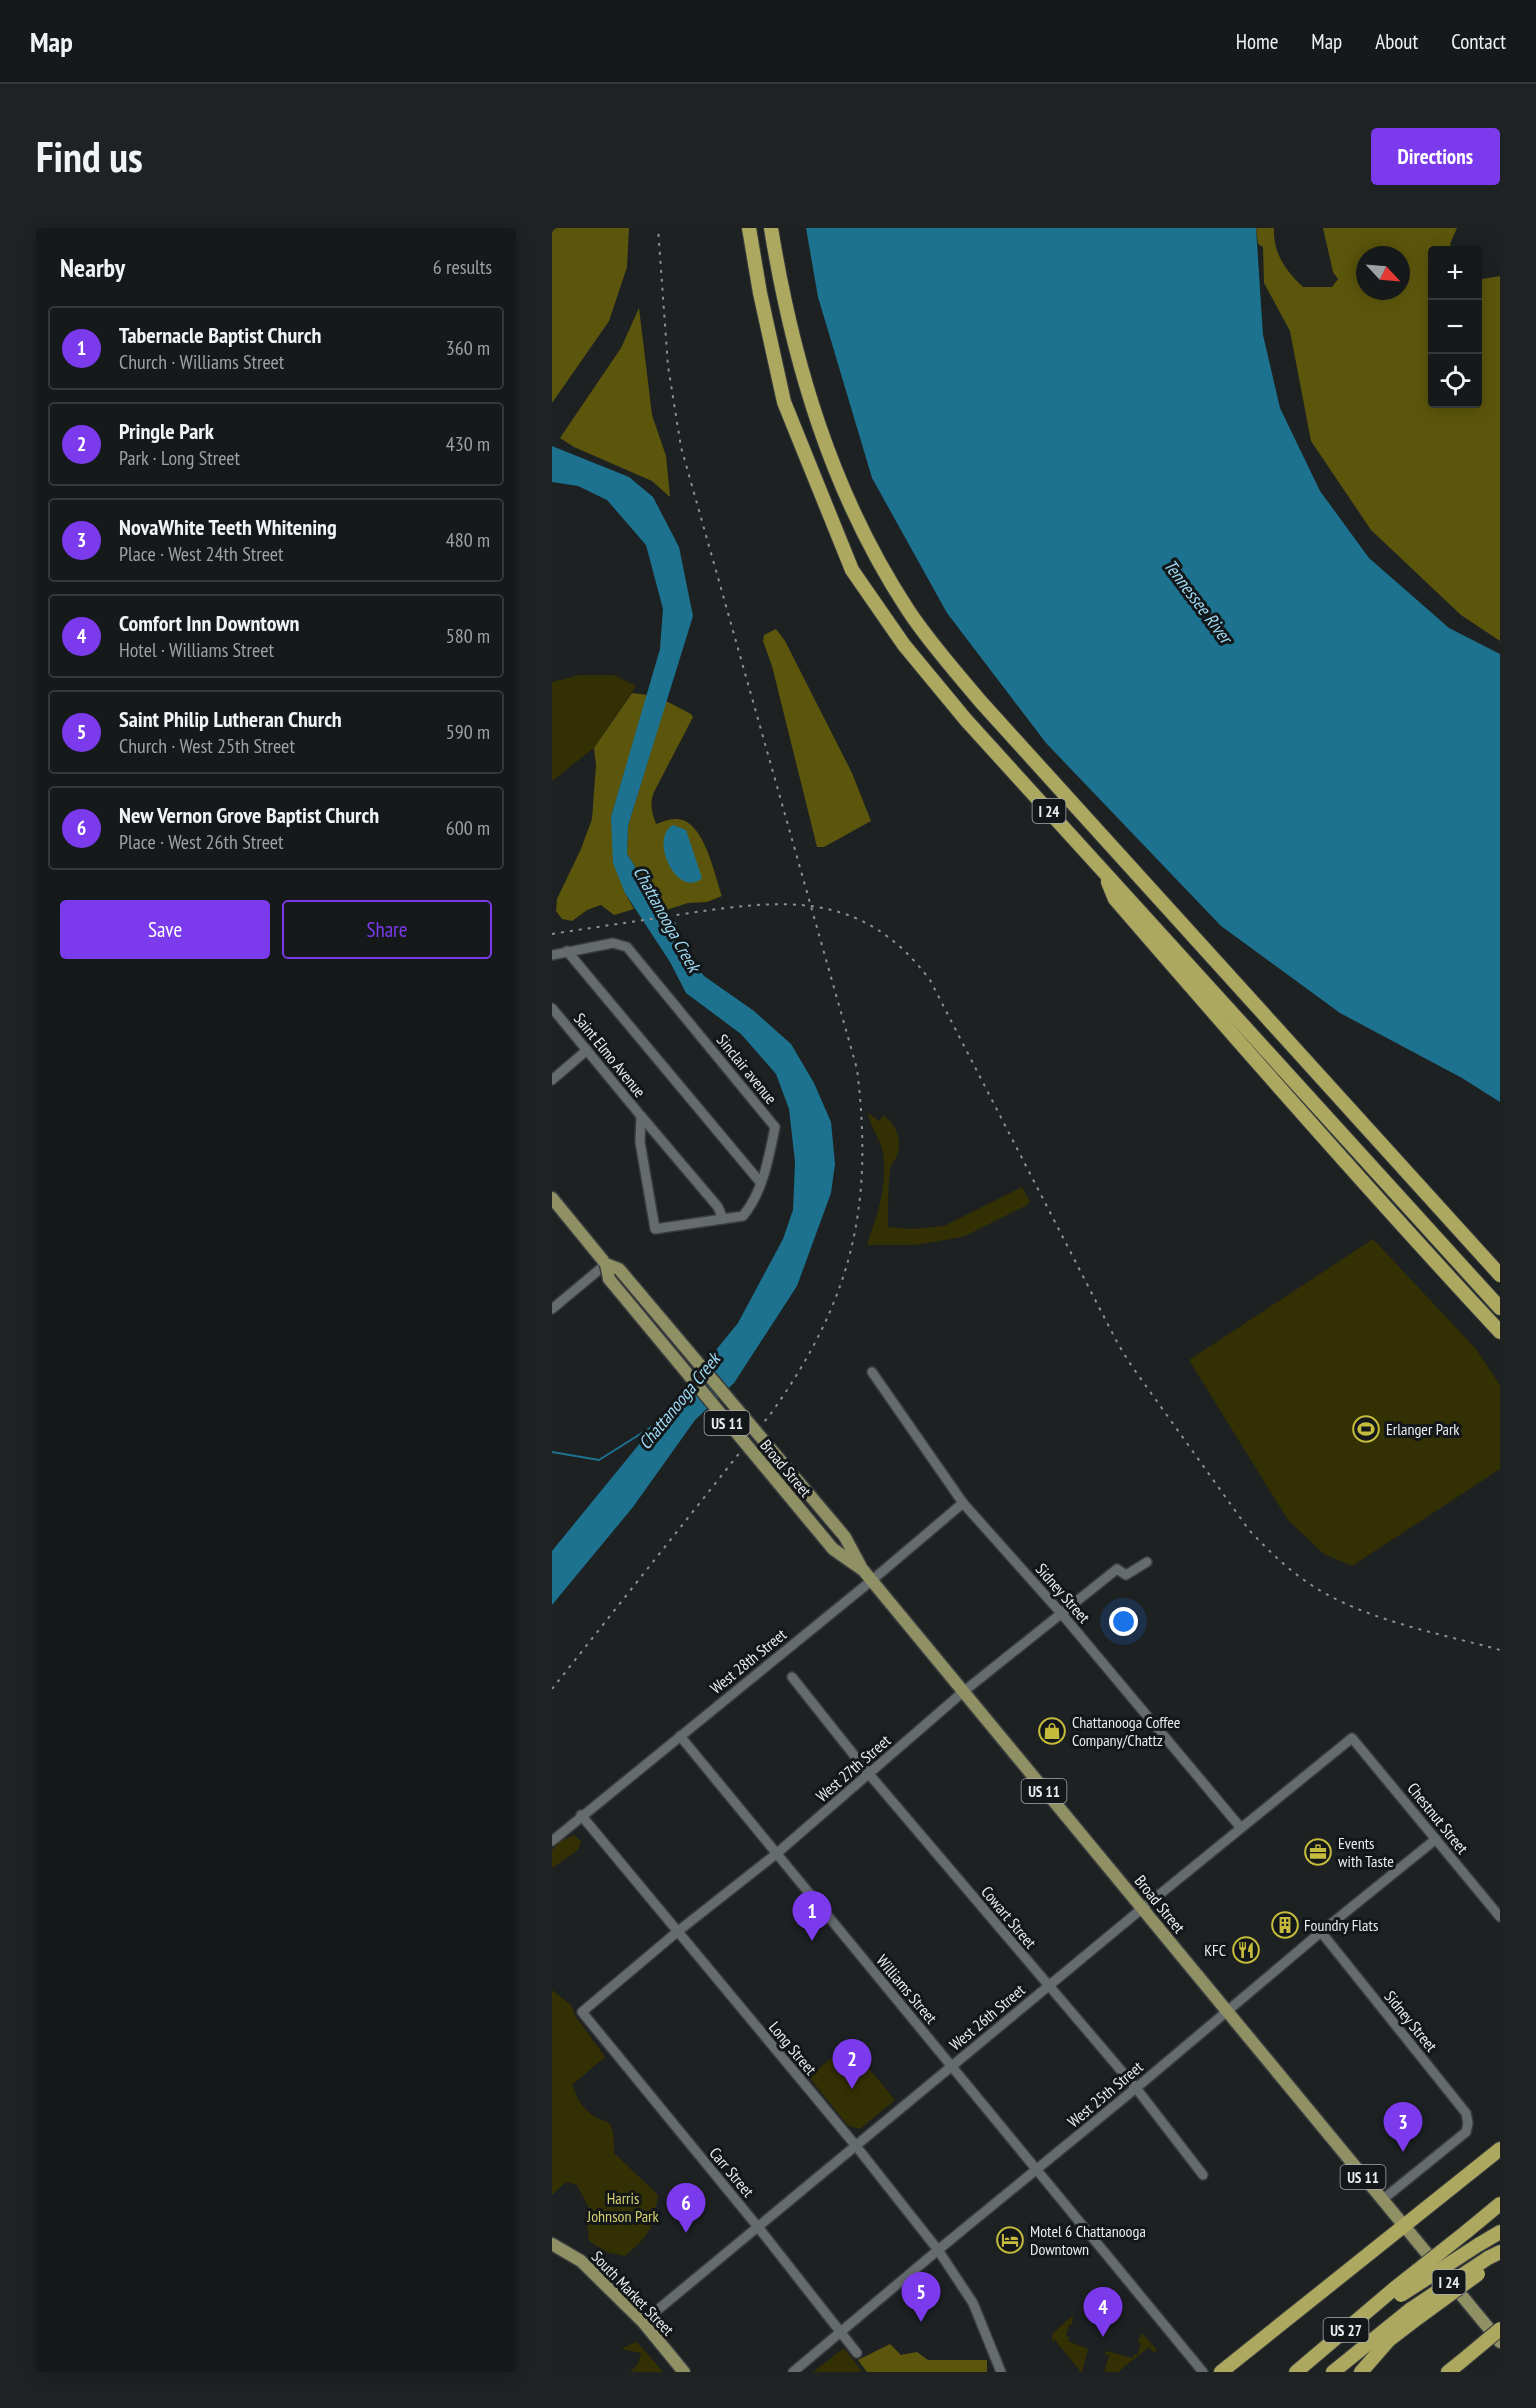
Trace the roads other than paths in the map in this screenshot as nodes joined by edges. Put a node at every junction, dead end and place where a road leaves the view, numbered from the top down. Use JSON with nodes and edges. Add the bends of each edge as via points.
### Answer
{"nodes":[{"id":1,"x":749,"y":228,"type":"edge"},
{"id":2,"x":771,"y":228,"type":"edge"},
{"id":3,"x":1104,"y":872,"type":"junction"},
{"id":4,"x":567,"y":951,"type":"junction"},
{"id":5,"x":552,"y":955,"type":"edge"},
{"id":6,"x":552,"y":1008,"type":"edge"},
{"id":7,"x":587,"y":1050,"type":"junction"},
{"id":8,"x":552,"y":1080,"type":"edge"},
{"id":9,"x":641,"y":1116,"type":"junction"},
{"id":10,"x":760,"y":1182,"type":"junction"},
{"id":11,"x":552,"y":1198,"type":"edge"},
{"id":12,"x":723,"y":1219,"type":"junction"},
{"id":13,"x":655,"y":1229,"type":"joint"},
{"id":14,"x":606,"y":1264,"type":"junction"},
{"id":15,"x":1500,"y":1275,"type":"edge"},
{"id":16,"x":1500,"y":1308,"type":"edge"},
{"id":17,"x":552,"y":1309,"type":"edge"},
{"id":18,"x":1500,"y":1332,"type":"edge"},
{"id":19,"x":872,"y":1372,"type":"dead end"},
{"id":20,"x":963,"y":1503,"type":"junction"},
{"id":21,"x":1147,"y":1562,"type":"dead end"},
{"id":22,"x":871,"y":1581,"type":"junction"},
{"id":23,"x":1062,"y":1613,"type":"junction"},
{"id":24,"x":792,"y":1677,"type":"dead end"},
{"id":25,"x":963,"y":1692,"type":"junction"},
{"id":26,"x":680,"y":1736,"type":"junction"},
{"id":27,"x":1352,"y":1738,"type":"joint"},
{"id":28,"x":869,"y":1774,"type":"junction"},
{"id":29,"x":581,"y":1815,"type":"junction"},
{"id":30,"x":1241,"y":1828,"type":"junction"},
{"id":31,"x":1436,"y":1839,"type":"junction"},
{"id":32,"x":552,"y":1841,"type":"edge"},
{"id":33,"x":776,"y":1854,"type":"junction"},
{"id":34,"x":1142,"y":1909,"type":"junction"},
{"id":35,"x":1500,"y":1917,"type":"edge"},
{"id":36,"x":676,"y":1932,"type":"junction"},
{"id":37,"x":1320,"y":1932,"type":"junction"},
{"id":38,"x":1048,"y":1986,"type":"junction"},
{"id":39,"x":1226,"y":2011,"type":"junction"},
{"id":40,"x":582,"y":2012,"type":"joint"},
{"id":41,"x":952,"y":2066,"type":"junction"},
{"id":42,"x":1136,"y":2088,"type":"junction"},
{"id":43,"x":856,"y":2146,"type":"junction"},
{"id":44,"x":1500,"y":2149,"type":"edge"},
{"id":45,"x":1036,"y":2171,"type":"junction"},
{"id":46,"x":1203,"y":2175,"type":"dead end"},
{"id":47,"x":1382,"y":2200,"type":"junction"},
{"id":48,"x":1500,"y":2204,"type":"edge"},
{"id":49,"x":1404,"y":2226,"type":"junction"},
{"id":50,"x":758,"y":2227,"type":"junction"},
{"id":51,"x":1500,"y":2232,"type":"edge"},
{"id":52,"x":552,"y":2244,"type":"edge"},
{"id":53,"x":938,"y":2250,"type":"junction"},
{"id":54,"x":1496,"y":2259,"type":"edge"},
{"id":55,"x":1398,"y":2292,"type":"junction"},
{"id":56,"x":1415,"y":2313,"type":"junction"},
{"id":57,"x":643,"y":2322,"type":"junction"},
{"id":58,"x":1500,"y":2329,"type":"edge"},
{"id":59,"x":842,"y":2332,"type":"junction"},
{"id":60,"x":1500,"y":2342,"type":"edge"},
{"id":61,"x":857,"y":2353,"type":"dead end"},
{"id":62,"x":1463,"y":2360,"type":"junction"},
{"id":63,"x":684,"y":2372,"type":"edge"},
{"id":64,"x":793,"y":2372,"type":"edge"},
{"id":65,"x":1001,"y":2372,"type":"edge"},
{"id":66,"x":1203,"y":2372,"type":"edge"},
{"id":67,"x":1221,"y":2372,"type":"edge"},
{"id":68,"x":1298,"y":2372,"type":"edge"},
{"id":69,"x":1333,"y":2372,"type":"edge"},
{"id":70,"x":1361,"y":2372,"type":"edge"},
{"id":71,"x":1448,"y":2372,"type":"edge"},
{"id":72,"x":1454,"y":2372,"type":"edge"}],
"edges":[{"from":1,"to":3,"type":"highway","number":"I 24","via":[[784,402],[852,570],[904,645],[959,712]]},
{"from":2,"to":15,"type":"highway","number":"I 24","via":[[783,302],[834,470],[883,570],[909,611],[981,702]]},
{"from":3,"to":16,"type":"highway","number":"I 24"},
{"from":3,"to":18,"type":"highway","via":[[1115,899],[1173,967],[1370,1192]]},
{"from":4,"to":5,"type":"street","name":"Sinclair avenue"},
{"from":4,"to":10,"type":"street"},
{"from":4,"to":10,"type":"street","name":"Sinclair avenue","via":[[613,943],[627,946],[679,1008],[775,1127]]},
{"from":6,"to":7,"type":"street","name":"Saint Elmo Avenue"},
{"from":7,"to":8,"type":"street"},
{"from":7,"to":9,"type":"street","name":"Saint Elmo Avenue"},
{"from":9,"to":12,"type":"street","via":[[718,1207]]},
{"from":9,"to":13,"type":"street","name":"Saint Elmo Avenue","via":[[640,1142]]},
{"from":10,"to":12,"type":"street","name":"Sinclair avenue","via":[[754,1203],[743,1216]]},
{"from":11,"to":14,"type":"main road","name":"Broad Street","number":"US 11"},
{"from":12,"to":13,"type":"street","name":"Sinclair avenue"},
{"from":14,"to":17,"type":"street"},
{"from":14,"to":22,"type":"main road","name":"Broad Street","number":"US 11","bridge":true,"via":[[618,1269],[844,1537]]},
{"from":19,"to":20,"type":"street","name":"Sidney Street"},
{"from":20,"to":22,"type":"street","name":"West 28th Street"},
{"from":20,"to":23,"type":"street","name":"Sidney Street"},
{"from":21,"to":23,"type":"street","name":"West 27th Street","via":[[1126,1575],[1117,1569]]},
{"from":22,"to":25,"type":"main road","name":"Broad Street","number":"US 11"},
{"from":22,"to":26,"type":"street","name":"West 28th Street"},
{"from":23,"to":25,"type":"street","name":"West 27th Street"},
{"from":23,"to":30,"type":"street","name":"Sidney Street"},
{"from":24,"to":28,"type":"street","name":"Cowart Street"},
{"from":25,"to":28,"type":"street","name":"West 27th Street"},
{"from":25,"to":34,"type":"main road","name":"Broad Street","number":"US 11"},
{"from":26,"to":29,"type":"street","name":"West 28th Street"},
{"from":26,"to":33,"type":"street","name":"Williams Street"},
{"from":27,"to":30,"type":"street","name":"West 26th Street"},
{"from":27,"to":31,"type":"street","name":"Chestnut Street"},
{"from":28,"to":33,"type":"street","name":"West 27th Street"},
{"from":28,"to":38,"type":"street","name":"Cowart Street"},
{"from":29,"to":32,"type":"street","name":"West 28th Street"},
{"from":29,"to":36,"type":"street","name":"Long Street"},
{"from":30,"to":34,"type":"street","name":"West 26th Street"},
{"from":31,"to":35,"type":"street","name":"Chestnut Street"},
{"from":31,"to":37,"type":"street","name":"West 25th Street"},
{"from":33,"to":36,"type":"street","name":"West 27th Street"},
{"from":33,"to":41,"type":"street","name":"Williams Street"},
{"from":34,"to":38,"type":"street","name":"West 26th Street"},
{"from":34,"to":39,"type":"main road","name":"Broad Street","number":"US 11"},
{"from":36,"to":40,"type":"street","name":"West 27th Street"},
{"from":36,"to":43,"type":"street","name":"Long Street"},
{"from":37,"to":39,"type":"street","name":"West 25th Street"},
{"from":37,"to":47,"type":"street","name":"Sidney Street","via":[[1466,2113],[1466,2132]]},
{"from":38,"to":41,"type":"street","name":"West 26th Street"},
{"from":38,"to":42,"type":"street","name":"Cowart Street"},
{"from":39,"to":42,"type":"street","name":"West 25th Street"},
{"from":39,"to":47,"type":"main road","name":"Broad Street","number":"US 11"},
{"from":40,"to":50,"type":"street","name":"Carr Street"},
{"from":41,"to":43,"type":"street","name":"West 26th Street"},
{"from":41,"to":45,"type":"street","name":"Williams Street"},
{"from":42,"to":45,"type":"street","name":"West 25th Street"},
{"from":42,"to":46,"type":"street","name":"Cowart Street"},
{"from":43,"to":50,"type":"street","name":"West 26th Street"},
{"from":43,"to":53,"type":"street","name":"Long Street"},
{"from":44,"to":49,"type":"highway"},
{"from":45,"to":53,"type":"street","name":"West 25th Street"},
{"from":45,"to":66,"type":"street","name":"Williams Street"},
{"from":47,"to":49,"type":"main road","name":"Broad Street","number":"US 11"},
{"from":48,"to":55,"type":"highway","number":"US 27","bridge":true},
{"from":49,"to":60,"type":"main road","name":"Broad Street","number":"US 11"},
{"from":49,"to":67,"type":"highway"},
{"from":50,"to":57,"type":"street","name":"West 26th Street"},
{"from":50,"to":59,"type":"street","name":"Carr Street"},
{"from":51,"to":55,"type":"highway","number":"I 24","bridge":true},
{"from":52,"to":57,"type":"main road","name":"South Market Street","via":[[581,2261]]},
{"from":53,"to":59,"type":"street","name":"West 25th Street"},
{"from":53,"to":65,"type":"street","name":"Long Street","via":[[973,2303]]},
{"from":54,"to":56,"type":"highway","number":"I 24","bridge":true},
{"from":55,"to":68,"type":"highway","number":"US 27"},
{"from":56,"to":69,"type":"highway","number":"I 24"},
{"from":56,"to":70,"type":"highway"},
{"from":57,"to":63,"type":"main road","name":"South Market Street"},
{"from":58,"to":62,"type":"highway","bridge":true},
{"from":59,"to":61,"type":"street","name":"Carr Street"},
{"from":59,"to":64,"type":"street","name":"West 25th Street"},
{"from":62,"to":71,"type":"highway"},
{"from":62,"to":72,"type":"highway"}]}
